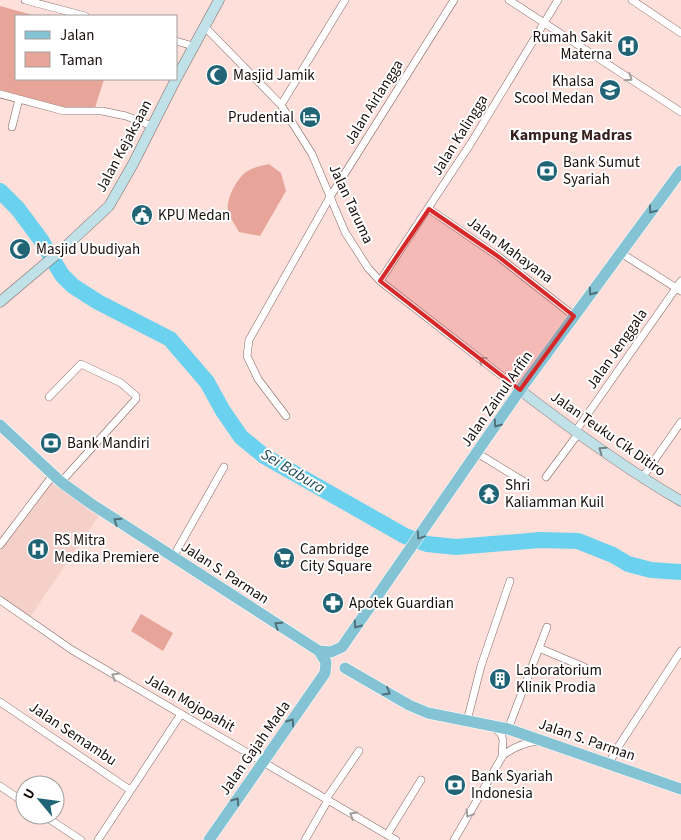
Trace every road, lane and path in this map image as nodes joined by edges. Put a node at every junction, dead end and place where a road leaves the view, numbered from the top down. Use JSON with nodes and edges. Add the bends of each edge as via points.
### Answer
{"nodes":[{"id":1,"x":25,"y":0,"type":"edge"},
{"id":2,"x":219,"y":0,"type":"edge"},
{"id":3,"x":345,"y":0,"type":"edge"},
{"id":4,"x":454,"y":0,"type":"edge"},
{"id":5,"x":509,"y":0,"type":"edge"},
{"id":6,"x":558,"y":0,"type":"edge"},
{"id":7,"x":632,"y":0,"type":"edge"},
{"id":8,"x":81,"y":15,"type":"edge"},
{"id":9,"x":545,"y":22,"type":"junction"},
{"id":10,"x":204,"y":26,"type":"junction"},
{"id":11,"x":681,"y":33,"type":"edge"},
{"id":12,"x":178,"y":42,"type":"edge"},
{"id":13,"x":193,"y":46,"type":"junction"},
{"id":14,"x":178,"y":75,"type":"edge"},
{"id":15,"x":175,"y":80,"type":"edge"},
{"id":16,"x":0,"y":94,"type":"edge"},
{"id":17,"x":19,"y":99,"type":"junction"},
{"id":18,"x":281,"y":105,"type":"junction"},
{"id":19,"x":681,"y":112,"type":"edge"},
{"id":20,"x":152,"y":126,"type":"junction"},
{"id":21,"x":12,"y":127,"type":"dead end"},
{"id":22,"x":681,"y":171,"type":"edge"},
{"id":23,"x":330,"y":197,"type":"junction"},
{"id":24,"x":429,"y":209,"type":"junction"},
{"id":25,"x":620,"y":252,"type":"junction"},
{"id":26,"x":380,"y":281,"type":"junction"},
{"id":27,"x":679,"y":286,"type":"edge"},
{"id":28,"x":0,"y":302,"type":"edge"},
{"id":29,"x":574,"y":316,"type":"junction"},
{"id":30,"x":520,"y":390,"type":"junction"},
{"id":31,"x":49,"y":397,"type":"dead end"},
{"id":32,"x":286,"y":416,"type":"dead end"},
{"id":33,"x":681,"y":422,"type":"edge"},
{"id":34,"x":0,"y":426,"type":"edge"},
{"id":35,"x":577,"y":433,"type":"junction"},
{"id":36,"x":477,"y":453,"type":"junction"},
{"id":37,"x":224,"y":467,"type":"dead end"},
{"id":38,"x":546,"y":477,"type":"dead end"},
{"id":39,"x":642,"y":478,"type":"junction"},
{"id":40,"x":57,"y":479,"type":"junction"},
{"id":41,"x":523,"y":482,"type":"dead end"},
{"id":42,"x":681,"y":500,"type":"edge"},
{"id":43,"x":0,"y":545,"type":"edge"},
{"id":44,"x":172,"y":557,"type":"junction"},
{"id":45,"x":510,"y":581,"type":"dead end"},
{"id":46,"x":0,"y":600,"type":"edge"},
{"id":47,"x":547,"y":627,"type":"dead end"},
{"id":48,"x":342,"y":647,"type":"junction"},
{"id":49,"x":539,"y":648,"type":"junction"},
{"id":50,"x":319,"y":651,"type":"junction"},
{"id":51,"x":681,"y":652,"type":"edge"},
{"id":52,"x":584,"y":667,"type":"dead end"},
{"id":53,"x":345,"y":668,"type":"junction"},
{"id":54,"x":325,"y":673,"type":"junction"},
{"id":55,"x":0,"y":702,"type":"edge"},
{"id":56,"x":181,"y":714,"type":"junction"},
{"id":57,"x":467,"y":721,"type":"junction"},
{"id":58,"x":488,"y":724,"type":"junction"},
{"id":59,"x":508,"y":729,"type":"junction"},
{"id":60,"x":541,"y":740,"type":"junction"},
{"id":61,"x":359,"y":750,"type":"dead end"},
{"id":62,"x":502,"y":757,"type":"junction"},
{"id":63,"x":263,"y":762,"type":"junction"},
{"id":64,"x":609,"y":763,"type":"junction"},
{"id":65,"x":422,"y":780,"type":"dead end"},
{"id":66,"x":0,"y":786,"type":"edge"},
{"id":67,"x":681,"y":789,"type":"edge"},
{"id":68,"x":130,"y":790,"type":"junction"},
{"id":69,"x":15,"y":796,"type":"edge"},
{"id":70,"x":327,"y":800,"type":"junction"},
{"id":71,"x":58,"y":825,"type":"edge"},
{"id":72,"x":387,"y":835,"type":"junction"},
{"id":73,"x":81,"y":840,"type":"edge"},
{"id":74,"x":98,"y":840,"type":"edge"},
{"id":75,"x":208,"y":840,"type":"edge"},
{"id":76,"x":305,"y":840,"type":"edge"},
{"id":77,"x":396,"y":840,"type":"edge"},
{"id":78,"x":454,"y":840,"type":"edge"}],
"edges":[{"from":1,"to":8,"type":"street"},
{"from":2,"to":10,"type":"main road","name":"Jalan Kejaksaan"},
{"from":3,"to":18,"type":"street"},
{"from":4,"to":23,"type":"street","name":"Jalan Airlangga"},
{"from":5,"to":9,"type":"street"},
{"from":6,"to":9,"type":"street","name":"Jalan Kalingga"},
{"from":7,"to":11,"type":"street"},
{"from":9,"to":19,"type":"street","one_way":true},
{"from":9,"to":24,"type":"street","name":"Jalan Kalingga"},
{"from":10,"to":13,"type":"main road","name":"Jalan Kejaksaan"},
{"from":10,"to":18,"type":"street","name":"Jalan Taruma"},
{"from":12,"to":13,"type":"street"},
{"from":13,"to":14,"type":"main road","name":"Jalan Kejaksaan"},
{"from":15,"to":20,"type":"main road","name":"Jalan Kejaksaan"},
{"from":16,"to":17,"type":"street"},
{"from":17,"to":20,"type":"street","via":[[64,111],[102,111]]},
{"from":17,"to":21,"type":"street"},
{"from":18,"to":23,"type":"street","name":"Jalan Taruma","via":[[312,154]]},
{"from":20,"to":28,"type":"main road","name":"Jalan Kejaksaan","via":[[108,206]]},
{"from":22,"to":25,"type":"main road","name":"Jalan Zainul Arifin","one_way":true},
{"from":23,"to":26,"type":"street","name":"Jalan Taruma","via":[[345,232]]},
{"from":23,"to":32,"type":"street","name":"Jalan Airlangga","via":[[251,336],[247,351],[258,379]]},
{"from":24,"to":26,"type":"street","name":"Jalan Kalingga"},
{"from":24,"to":29,"type":"street","name":"Jalan Mahayana","via":[[499,257]]},
{"from":25,"to":27,"type":"street"},
{"from":25,"to":29,"type":"main road","name":"Jalan Zainul Arifin","one_way":true},
{"from":30,"to":26,"type":"street","name":"Jalan Taruma","one_way":true},
{"from":27,"to":35,"type":"street","name":"Jalan Jenggala"},
{"from":29,"to":30,"type":"main road","name":"Jalan Zainul Arifin"},
{"from":30,"to":35,"type":"main road","name":"Jalan Teuku Cik Ditiro"},
{"from":30,"to":36,"type":"main road","name":"Jalan Zainul Arifin","one_way":true},
{"from":31,"to":40,"type":"street","via":[[80,364],[120,383],[136,396]]},
{"from":33,"to":39,"type":"street"},
{"from":34,"to":40,"type":"main road","name":"Jalan S. Parman"},
{"from":35,"to":38,"type":"street","name":"Jalan Jenggala"},
{"from":39,"to":35,"type":"main road","name":"Jalan Teuku Cik Ditiro","one_way":true},
{"from":36,"to":41,"type":"street"},
{"from":36,"to":48,"type":"main road","name":"Jalan Zainul Arifin","one_way":true},
{"from":37,"to":44,"type":"street"},
{"from":39,"to":42,"type":"main road","name":"Jalan Teuku Cik Ditiro"},
{"from":40,"to":43,"type":"street"},
{"from":44,"to":40,"type":"main road","name":"Jalan S. Parman","one_way":true},
{"from":50,"to":44,"type":"main road","name":"Jalan S. Parman","one_way":true},
{"from":45,"to":57,"type":"street","via":[[481,666]]},
{"from":56,"to":46,"type":"street","name":"Jalan Mojopahit","one_way":true,"via":[[72,650]]},
{"from":47,"to":49,"type":"street"},
{"from":48,"to":50,"type":"main road","via":[[331,652]]},
{"from":48,"to":53,"type":"main road"},
{"from":49,"to":52,"type":"street"},
{"from":49,"to":59,"type":"street"},
{"from":50,"to":54,"type":"main road","via":[[326,662]]},
{"from":51,"to":64,"type":"street"},
{"from":53,"to":54,"type":"main road"},
{"from":53,"to":57,"type":"main road","name":"Jalan S. Parman","one_way":true,"via":[[422,710]]},
{"from":63,"to":54,"type":"main road","name":"Jalan Gajah Mada","one_way":true},
{"from":55,"to":68,"type":"street","name":"Jalan Semambu"},
{"from":56,"to":63,"type":"street","name":"Jalan Mojopahit"},
{"from":56,"to":68,"type":"street"},
{"from":57,"to":58,"type":"main road","name":"Jalan S. Parman"},
{"from":58,"to":59,"type":"main road","name":"Jalan S. Parman"},
{"from":58,"to":62,"type":"street","via":[[504,740]]},
{"from":59,"to":60,"type":"main road","name":"Jalan S. Parman"},
{"from":60,"to":62,"type":"street","via":[[509,750]]},
{"from":60,"to":64,"type":"main road","name":"Jalan S. Parman"},
{"from":61,"to":70,"type":"street"},
{"from":62,"to":78,"type":"street","one_way":true},
{"from":63,"to":70,"type":"street","name":"Jalan Mojopahit"},
{"from":75,"to":63,"type":"main road","name":"Jalan Gajah Mada","one_way":true},
{"from":64,"to":67,"type":"main road","name":"Jalan S. Parman"},
{"from":65,"to":72,"type":"street"},
{"from":66,"to":69,"type":"street"},
{"from":68,"to":74,"type":"street"},
{"from":72,"to":70,"type":"street","name":"Jalan Mojopahit","one_way":true},
{"from":70,"to":76,"type":"street"},
{"from":71,"to":73,"type":"street"},
{"from":72,"to":77,"type":"street","name":"Jalan Mojopahit"}]}
